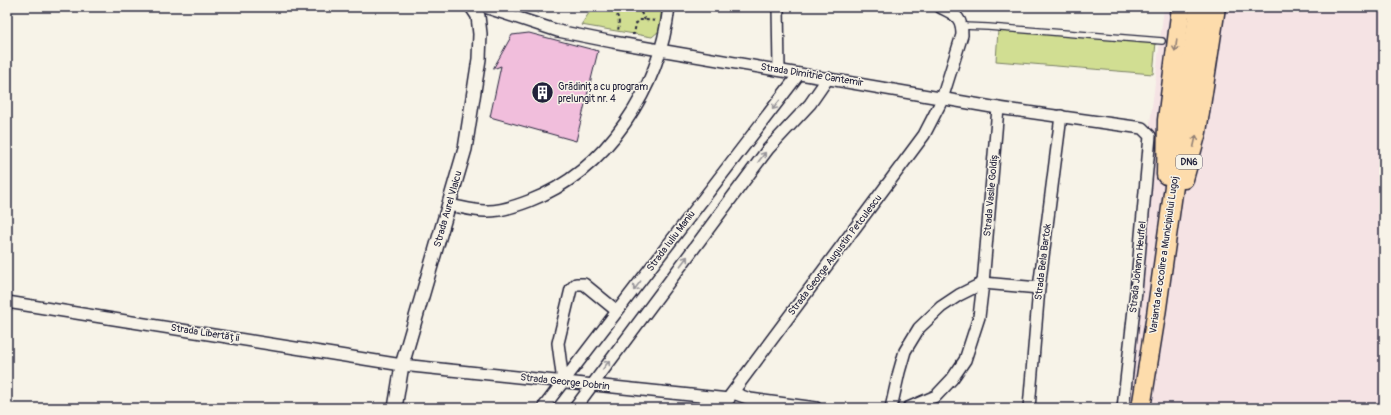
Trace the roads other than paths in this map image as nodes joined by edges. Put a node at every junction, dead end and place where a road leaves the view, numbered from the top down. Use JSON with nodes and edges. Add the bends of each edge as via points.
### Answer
{"nodes":[{"id":1,"x":472,"y":7,"type":"edge"},
{"id":2,"x":485,"y":7,"type":"edge"},
{"id":3,"x":669,"y":7,"type":"edge"},
{"id":4,"x":778,"y":7,"type":"edge"},
{"id":5,"x":940,"y":7,"type":"edge"},
{"id":6,"x":1181,"y":7,"type":"edge"},
{"id":7,"x":1199,"y":7,"type":"edge"},
{"id":8,"x":1216,"y":7,"type":"edge"},
{"id":9,"x":962,"y":26,"type":"junction"},
{"id":10,"x":1162,"y":41,"type":"dead end"},
{"id":11,"x":661,"y":50,"type":"junction"},
{"id":12,"x":779,"y":70,"type":"junction"},
{"id":13,"x":799,"y":74,"type":"junction"},
{"id":14,"x":828,"y":78,"type":"junction"},
{"id":15,"x":942,"y":98,"type":"junction"},
{"id":16,"x":998,"y":108,"type":"junction"},
{"id":17,"x":1061,"y":116,"type":"junction"},
{"id":18,"x":1142,"y":128,"type":"joint"},
{"id":19,"x":449,"y":205,"type":"junction"},
{"id":20,"x":983,"y":283,"type":"junction"},
{"id":21,"x":1039,"y":288,"type":"junction"},
{"id":22,"x":7,"y":302,"type":"edge"},
{"id":23,"x":617,"y":311,"type":"junction"},
{"id":24,"x":1156,"y":315,"type":"junction"},
{"id":25,"x":402,"y":365,"type":"junction"},
{"id":26,"x":563,"y":382,"type":"junction"},
{"id":27,"x":592,"y":385,"type":"junction"},
{"id":28,"x":731,"y":396,"type":"junction"},
{"id":29,"x":395,"y":408,"type":"edge"},
{"id":30,"x":542,"y":408,"type":"edge"},
{"id":31,"x":575,"y":408,"type":"edge"},
{"id":32,"x":721,"y":408,"type":"edge"},
{"id":33,"x":816,"y":408,"type":"edge"},
{"id":34,"x":892,"y":408,"type":"edge"},
{"id":35,"x":908,"y":408,"type":"edge"},
{"id":36,"x":1029,"y":408,"type":"edge"},
{"id":37,"x":1123,"y":408,"type":"edge"},
{"id":38,"x":1141,"y":408,"type":"edge"}],
"edges":[{"from":1,"to":19,"type":"street","name":"Strada Aurel Vlaicu","via":[[478,16],[479,59],[465,149]]},
{"from":2,"to":11,"type":"street","name":"Strada Dimitrie Cantemir","via":[[558,31]]},
{"from":3,"to":11,"type":"street"},
{"from":4,"to":12,"type":"street"},
{"from":5,"to":9,"type":"street","via":[[955,15]]},
{"from":6,"to":24,"type":"highway","number":"DN6","one_way":true,"via":[[1167,120],[1166,186],[1157,273]]},
{"from":7,"to":24,"type":"highway","name":"Varianta de ocolire a Municipiului Lugoj","number":"DN6"},
{"from":24,"to":8,"type":"highway","number":"DN6","one_way":true,"via":[[1197,132]]},
{"from":9,"to":10,"type":"lane"},
{"from":9,"to":15,"type":"street","name":"Strada George Augustin Petculescu","via":[[962,35]]},
{"from":11,"to":12,"type":"street","name":"Strada Dimitrie Cantemir"},
{"from":11,"to":19,"type":"street","via":[[652,75],[624,125],[590,162],[565,183],[540,197],[486,212]]},
{"from":12,"to":13,"type":"street","name":"Strada Dimitrie Cantemir"},
{"from":13,"to":14,"type":"street","name":"Strada Dimitrie Cantemir"},
{"from":13,"to":23,"type":"street","name":"Strada Iuliu Maniu","one_way":true},
{"from":14,"to":15,"type":"street","name":"Strada Dimitrie Cantemir"},
{"from":27,"to":14,"type":"street","one_way":true,"via":[[768,149],[810,104]]},
{"from":15,"to":16,"type":"street","name":"Strada Dimitrie Cantemir"},
{"from":15,"to":28,"type":"street","name":"Strada George Augustin Petculescu","via":[[924,135]]},
{"from":16,"to":17,"type":"street","name":"Strada Dimitrie Cantemir"},
{"from":16,"to":20,"type":"street","name":"Strada Vasile Goldiș"},
{"from":17,"to":18,"type":"street","name":"Strada Dimitrie Cantemir"},
{"from":17,"to":21,"type":"street","name":"Strada Bela Bartok"},
{"from":18,"to":37,"type":"street","name":"Strada Johann Heuffel","via":[[1150,136]]},
{"from":19,"to":25,"type":"street","name":"Strada Aurel Vlaicu"},
{"from":20,"to":21,"type":"street"},
{"from":20,"to":34,"type":"street","via":[[941,307],[918,328],[905,351]]},
{"from":20,"to":35,"type":"street","name":"Strada Vasile Goldiș","via":[[979,317],[965,360],[936,396]]},
{"from":21,"to":36,"type":"street","name":"Strada Bela Bartok"},
{"from":22,"to":25,"type":"street","name":"Strada Libertății"},
{"from":23,"to":26,"type":"street","name":"Strada Iuliu Maniu"},
{"from":23,"to":26,"type":"street","via":[[584,284],[576,284],[571,289],[558,344]]},
{"from":24,"to":38,"type":"highway","name":"Varianta de ocolire a Municipiului Lugoj","number":"DN6"},
{"from":25,"to":26,"type":"street","name":"Strada George Dobrin"},
{"from":25,"to":29,"type":"street","name":"Strada Aurel Vlaicu"},
{"from":26,"to":27,"type":"street","name":"Strada George Dobrin"},
{"from":26,"to":30,"type":"street","name":"Strada Iuliu Maniu"},
{"from":27,"to":28,"type":"street","name":"Strada George Dobrin"},
{"from":27,"to":31,"type":"street"},
{"from":28,"to":32,"type":"street","name":"Strada George Augustin Petculescu"},
{"from":28,"to":33,"type":"street"}]}
